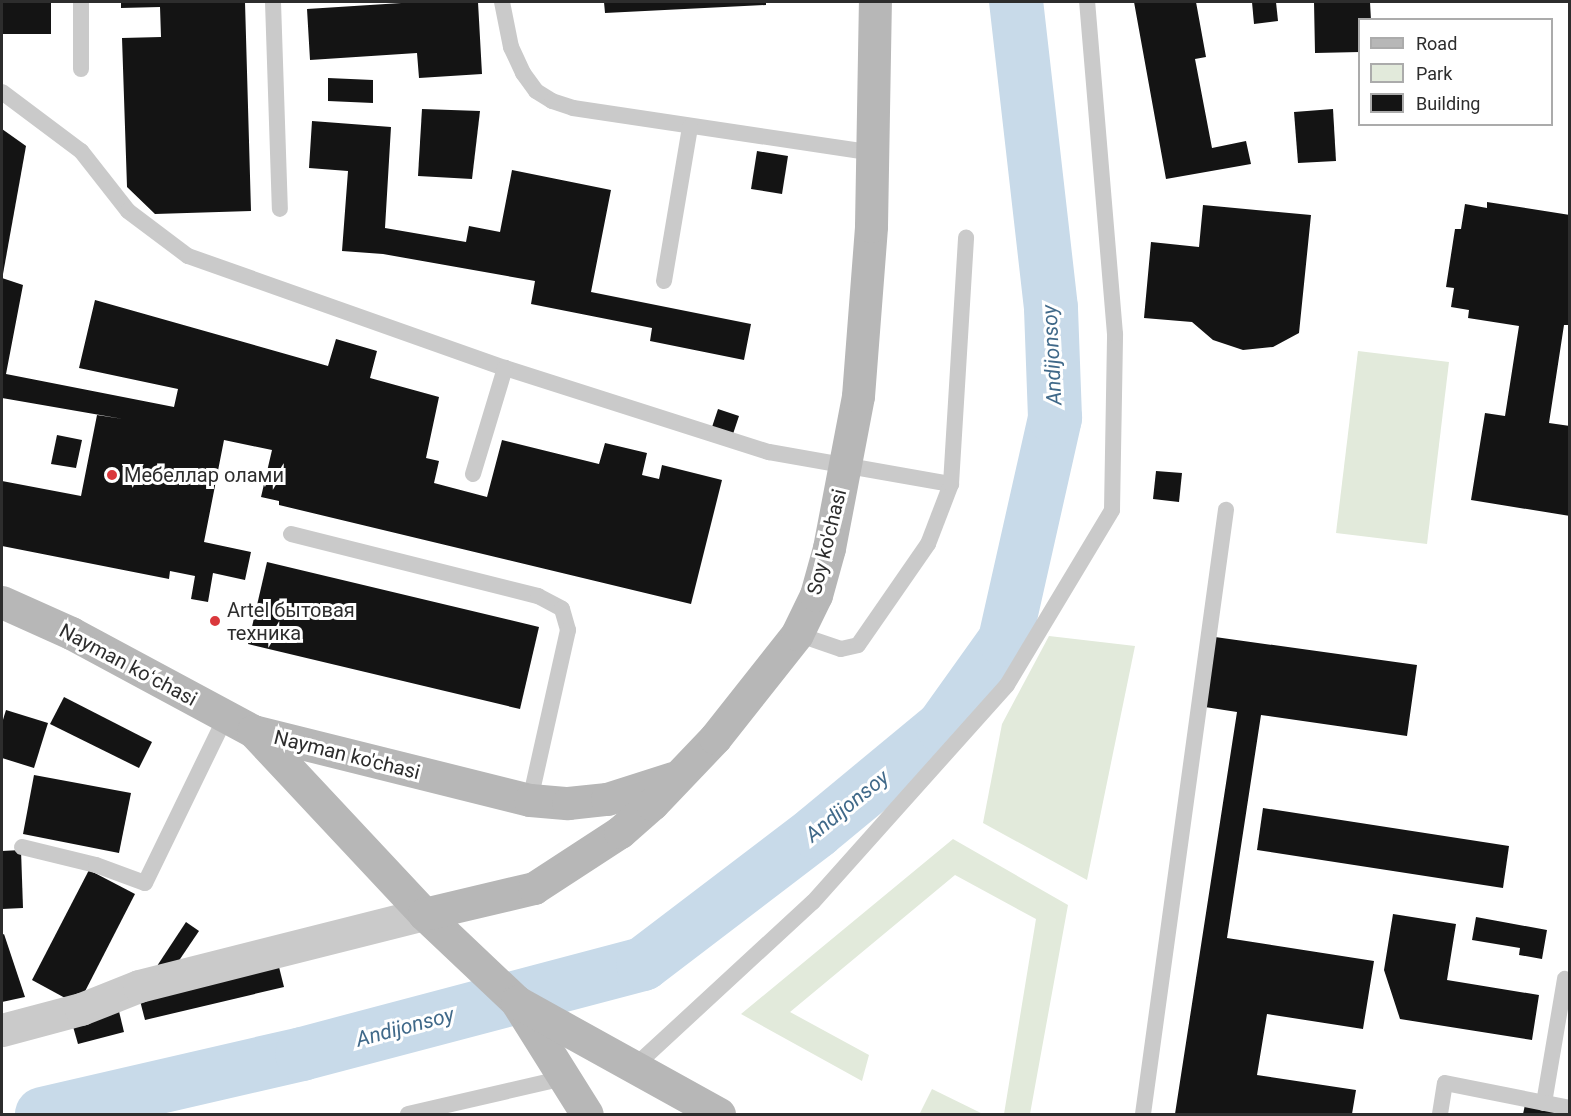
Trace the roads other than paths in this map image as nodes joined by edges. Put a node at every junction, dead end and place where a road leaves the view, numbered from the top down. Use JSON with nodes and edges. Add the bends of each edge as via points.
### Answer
{"nodes":[{"id":1,"x":81,"y":2,"type":"edge"},
{"id":2,"x":273,"y":2,"type":"edge"},
{"id":3,"x":502,"y":2,"type":"edge"},
{"id":4,"x":874,"y":2,"type":"edge"},
{"id":5,"x":1087,"y":2,"type":"edge"},
{"id":6,"x":81,"y":69,"type":"dead end"},
{"id":7,"x":2,"y":92,"type":"edge"},
{"id":8,"x":690,"y":127,"type":"junction"},
{"id":9,"x":873,"y":153,"type":"junction"},
{"id":10,"x":280,"y":209,"type":"dead end"},
{"id":11,"x":966,"y":237,"type":"dead end"},
{"id":12,"x":664,"y":281,"type":"dead end"},
{"id":13,"x":505,"y":368,"type":"junction"},
{"id":14,"x":846,"y":465,"type":"junction"},
{"id":15,"x":473,"y":474,"type":"dead end"},
{"id":16,"x":951,"y":484,"type":"junction"},
{"id":17,"x":1226,"y":510,"type":"dead end"},
{"id":18,"x":291,"y":534,"type":"dead end"},
{"id":19,"x":3,"y":607,"type":"edge"},
{"id":20,"x":797,"y":634,"type":"junction"},
{"id":21,"x":240,"y":724,"type":"junction"},
{"id":22,"x":683,"y":775,"type":"junction"},
{"id":23,"x":530,"y":800,"type":"junction"},
{"id":24,"x":22,"y":847,"type":"dead end"},
{"id":25,"x":423,"y":914,"type":"junction"},
{"id":26,"x":1565,"y":979,"type":"dead end"},
{"id":27,"x":516,"y":1001,"type":"junction"},
{"id":28,"x":2,"y":1030,"type":"edge"},
{"id":29,"x":635,"y":1066,"type":"junction"},
{"id":30,"x":564,"y":1078,"type":"junction"},
{"id":31,"x":1544,"y":1103,"type":"junction"},
{"id":32,"x":1569,"y":1108,"type":"edge"},
{"id":33,"x":408,"y":1114,"type":"edge"},
{"id":34,"x":587,"y":1114,"type":"edge"},
{"id":35,"x":719,"y":1114,"type":"edge"},
{"id":36,"x":1143,"y":1114,"type":"edge"},
{"id":37,"x":1440,"y":1114,"type":"edge"}],
"edges":[{"from":1,"to":6,"type":"lane"},
{"from":2,"to":10,"type":"lane"},
{"from":3,"to":8,"type":"lane","via":[[511,47],[536,91],[573,108]]},
{"from":4,"to":9,"type":"main road","name":"Soy ko'chasi"},
{"from":5,"to":29,"type":"lane","via":[[1115,334],[1112,510],[1007,685],[813,902]]},
{"from":7,"to":13,"type":"lane","via":[[81,151],[128,211],[188,256]]},
{"from":8,"to":9,"type":"lane"},
{"from":8,"to":12,"type":"lane"},
{"from":9,"to":14,"type":"main road","name":"Soy ko'chasi","via":[[867,310]]},
{"from":11,"to":16,"type":"lane"},
{"from":13,"to":14,"type":"lane","via":[[769,452]]},
{"from":13,"to":15,"type":"lane"},
{"from":14,"to":16,"type":"lane"},
{"from":14,"to":20,"type":"main road","name":"Soy ko'chasi","via":[[816,595]]},
{"from":16,"to":20,"type":"lane","via":[[928,544],[867,638],[841,649]]},
{"from":17,"to":36,"type":"lane"},
{"from":18,"to":23,"type":"lane","via":[[538,596],[562,609],[568,630]]},
{"from":19,"to":21,"type":"main road","name":"Nayman koʻchasi","via":[[80,638]]},
{"from":20,"to":22,"type":"main road","name":"Soy ko'chasi","via":[[748,702]]},
{"from":21,"to":23,"type":"main road","name":"Nayman ko'chasi"},
{"from":21,"to":24,"type":"lane","via":[[145,882]]},
{"from":21,"to":25,"type":"main road","name":"Nayman ko'chasi"},
{"from":22,"to":23,"type":"main road","name":"Nayman ko'chasi","via":[[607,799],[568,803]]},
{"from":22,"to":25,"type":"main road","name":"Soy ko'chasi","via":[[620,832],[534,888]]},
{"from":25,"to":27,"type":"main road","name":"Nayman ko'chasi"},
{"from":25,"to":28,"type":"street","via":[[140,986],[81,1009]]},
{"from":26,"to":31,"type":"lane"},
{"from":27,"to":29,"type":"main road"},
{"from":27,"to":30,"type":"main road"},
{"from":29,"to":35,"type":"main road"},
{"from":30,"to":33,"type":"lane"},
{"from":30,"to":34,"type":"main road"},
{"from":31,"to":32,"type":"lane"},
{"from":31,"to":37,"type":"lane","via":[[1445,1083]]}]}
